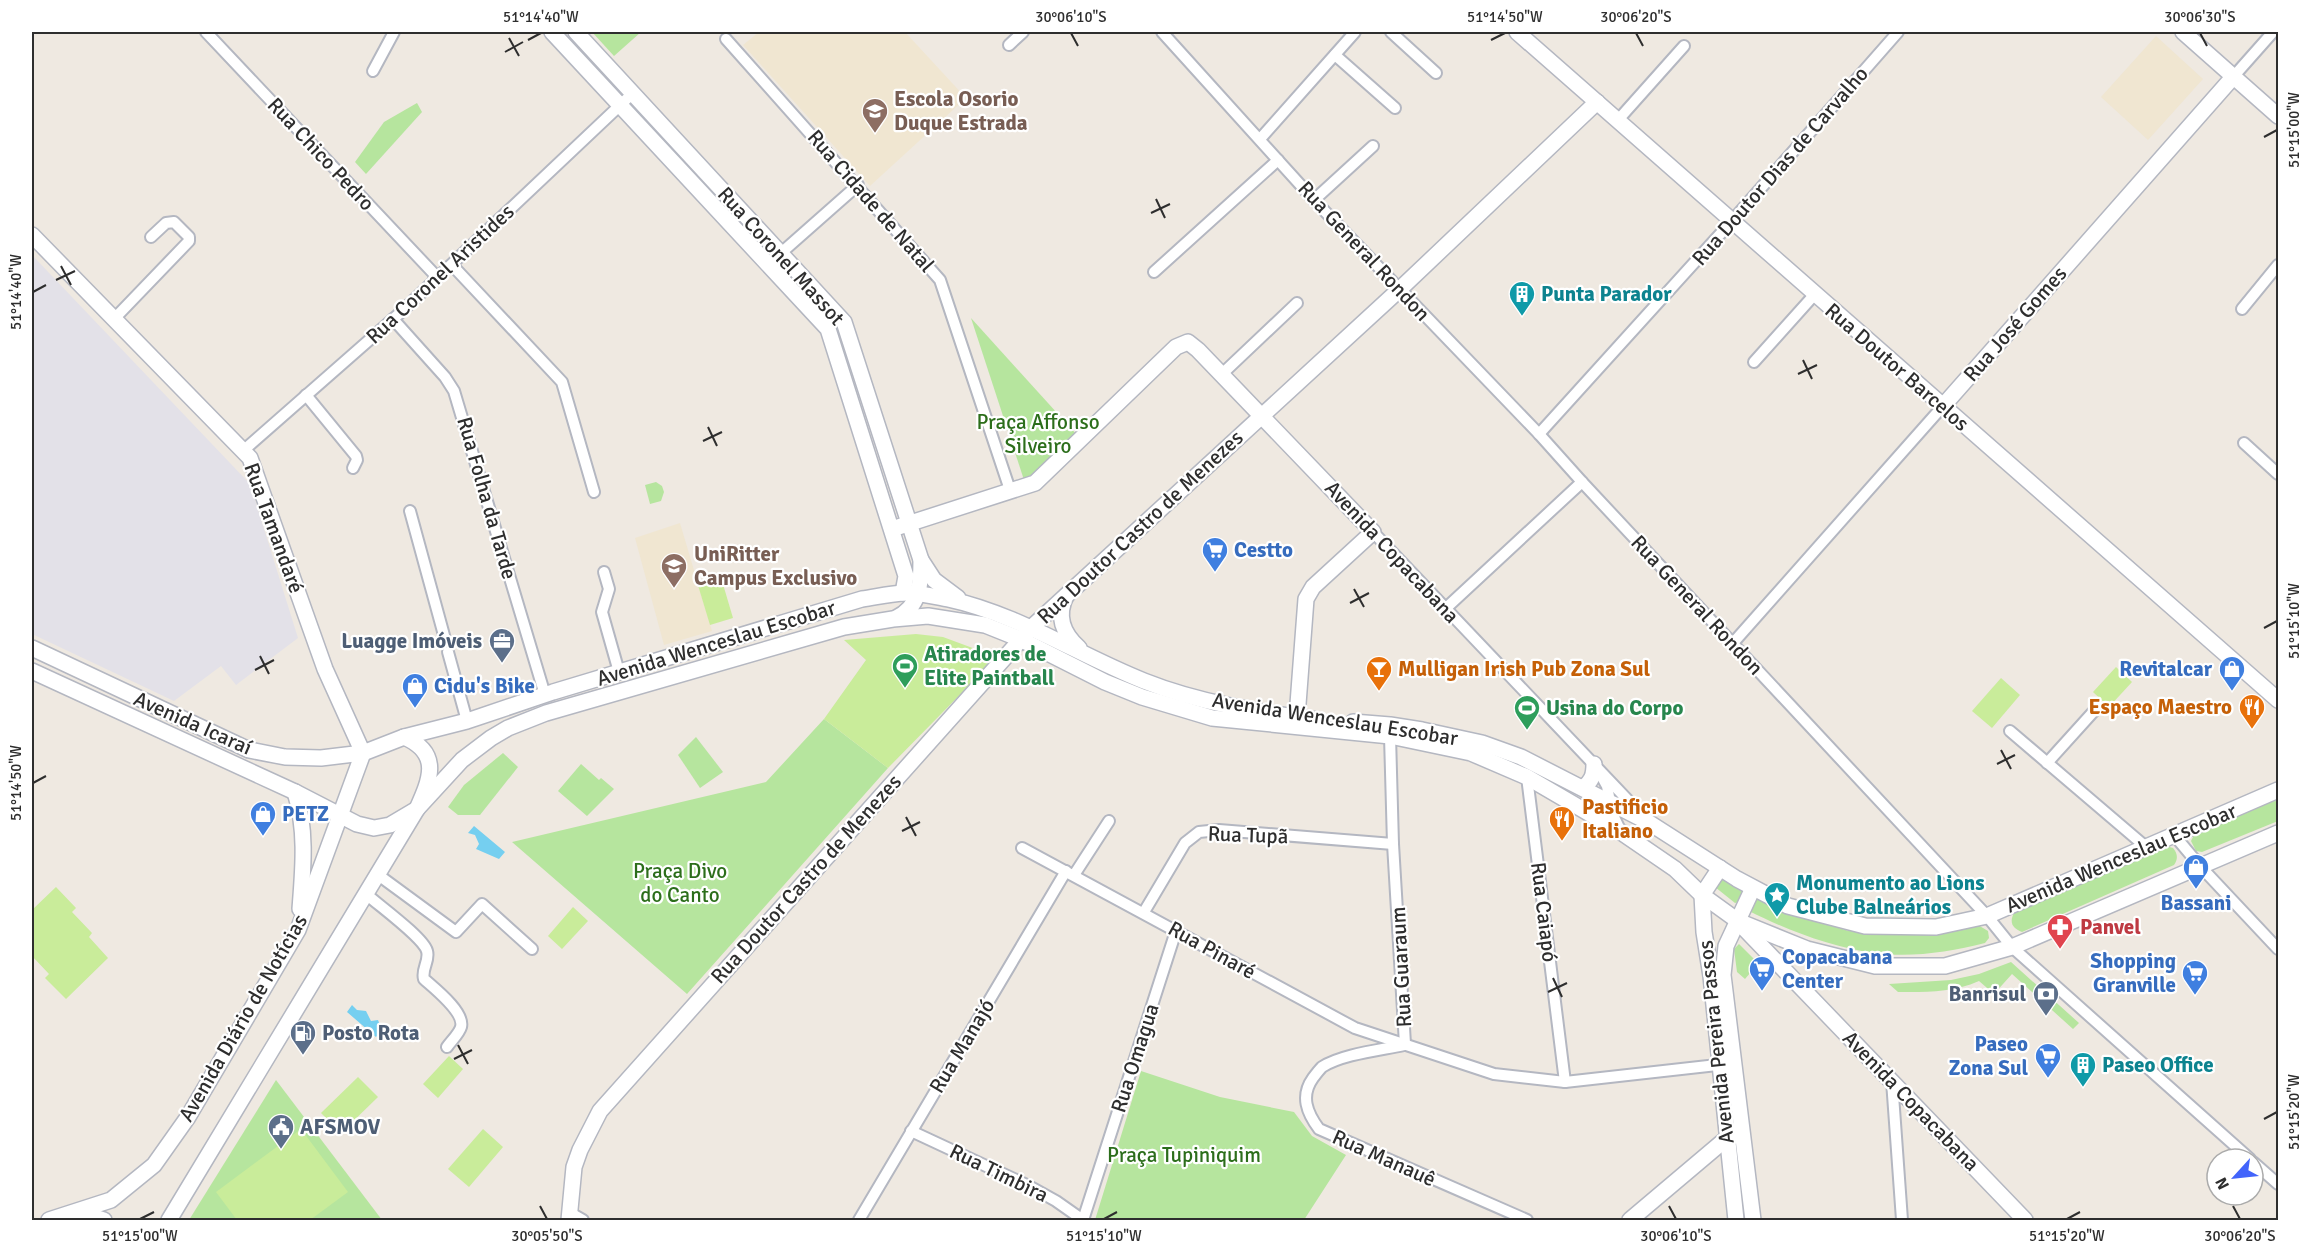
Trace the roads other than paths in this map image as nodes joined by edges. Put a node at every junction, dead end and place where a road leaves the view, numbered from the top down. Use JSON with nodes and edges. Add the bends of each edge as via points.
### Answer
{"nodes":[{"id":1,"x":206,"y":32,"type":"edge"},
{"id":2,"x":394,"y":32,"type":"edge"},
{"id":3,"x":552,"y":32,"type":"edge"},
{"id":4,"x":576,"y":32,"type":"edge"},
{"id":5,"x":1023,"y":32,"type":"edge"},
{"id":6,"x":1162,"y":32,"type":"edge"},
{"id":7,"x":1355,"y":32,"type":"edge"},
{"id":8,"x":1391,"y":32,"type":"edge"},
{"id":9,"x":1898,"y":32,"type":"edge"},
{"id":10,"x":2183,"y":32,"type":"edge"},
{"id":11,"x":2273,"y":32,"type":"edge"},
{"id":12,"x":1522,"y":33,"type":"edge"},
{"id":13,"x":726,"y":39,"type":"dead end"},
{"id":14,"x":1009,"y":45,"type":"dead end"},
{"id":15,"x":1684,"y":46,"type":"dead end"},
{"id":16,"x":1335,"y":55,"type":"junction"},
{"id":17,"x":373,"y":71,"type":"dead end"},
{"id":18,"x":1436,"y":73,"type":"dead end"},
{"id":19,"x":2234,"y":76,"type":"junction"},
{"id":20,"x":633,"y":93,"type":"junction"},
{"id":21,"x":1597,"y":102,"type":"junction"},
{"id":22,"x":621,"y":105,"type":"junction"},
{"id":23,"x":1395,"y":108,"type":"dead end"},
{"id":24,"x":2278,"y":116,"type":"edge"},
{"id":25,"x":1618,"y":120,"type":"junction"},
{"id":26,"x":1260,"y":139,"type":"junction"},
{"id":27,"x":1373,"y":146,"type":"dead end"},
{"id":28,"x":1278,"y":160,"type":"junction"},
{"id":29,"x":858,"y":184,"type":"junction"},
{"id":30,"x":1314,"y":200,"type":"junction"},
{"id":31,"x":1732,"y":221,"type":"junction"},
{"id":32,"x":32,"y":235,"type":"edge"},
{"id":33,"x":151,"y":237,"type":"dead end"},
{"id":34,"x":781,"y":253,"type":"junction"},
{"id":35,"x":452,"y":265,"type":"junction"},
{"id":36,"x":2278,"y":265,"type":"edge"},
{"id":37,"x":1154,"y":272,"type":"dead end"},
{"id":38,"x":437,"y":277,"type":"junction"},
{"id":39,"x":1400,"y":289,"type":"junction"},
{"id":40,"x":1815,"y":294,"type":"junction"},
{"id":41,"x":1298,"y":303,"type":"dead end"},
{"id":42,"x":2242,"y":309,"type":"dead end"},
{"id":43,"x":114,"y":318,"type":"junction"},
{"id":44,"x":393,"y":319,"type":"junction"},
{"id":45,"x":1754,"y":362,"type":"dead end"},
{"id":46,"x":1222,"y":374,"type":"junction"},
{"id":47,"x":306,"y":395,"type":"junction"},
{"id":48,"x":1942,"y":406,"type":"junction"},
{"id":49,"x":1262,"y":415,"type":"junction"},
{"id":50,"x":1539,"y":434,"type":"junction"},
{"id":51,"x":2244,"y":443,"type":"dead end"},
{"id":52,"x":244,"y":450,"type":"junction"},
{"id":53,"x":353,"y":468,"type":"dead end"},
{"id":54,"x":2278,"y":474,"type":"edge"},
{"id":55,"x":1582,"y":482,"type":"junction"},
{"id":56,"x":1010,"y":490,"type":"junction"},
{"id":57,"x":594,"y":492,"type":"dead end"},
{"id":58,"x":410,"y":511,"type":"dead end"},
{"id":59,"x":909,"y":523,"type":"junction"},
{"id":60,"x":892,"y":529,"type":"junction"},
{"id":61,"x":1373,"y":532,"type":"junction"},
{"id":62,"x":921,"y":560,"type":"junction"},
{"id":63,"x":604,"y":572,"type":"dead end"},
{"id":64,"x":911,"y":593,"type":"junction"},
{"id":65,"x":1066,"y":596,"type":"junction"},
{"id":66,"x":964,"y":602,"type":"junction"},
{"id":67,"x":1445,"y":609,"type":"junction"},
{"id":68,"x":893,"y":619,"type":"junction"},
{"id":69,"x":985,"y":625,"type":"junction"},
{"id":70,"x":1032,"y":627,"type":"junction"},
{"id":71,"x":445,"y":639,"type":"dead end"},
{"id":72,"x":1020,"y":639,"type":"junction"},
{"id":73,"x":1733,"y":643,"type":"junction"},
{"id":74,"x":32,"y":648,"type":"edge"},
{"id":75,"x":448,"y":652,"type":"dead end"},
{"id":76,"x":1007,"y":654,"type":"junction"},
{"id":77,"x":1085,"y":654,"type":"junction"},
{"id":78,"x":32,"y":671,"type":"edge"},
{"id":79,"x":619,"y":672,"type":"junction"},
{"id":80,"x":545,"y":695,"type":"junction"},
{"id":81,"x":2278,"y":700,"type":"edge"},
{"id":82,"x":2094,"y":711,"type":"dead end"},
{"id":83,"x":1297,"y":717,"type":"junction"},
{"id":84,"x":467,"y":721,"type":"junction"},
{"id":85,"x":1272,"y":725,"type":"junction"},
{"id":86,"x":2010,"y":731,"type":"dead end"},
{"id":87,"x":1390,"y":736,"type":"junction"},
{"id":88,"x":404,"y":737,"type":"junction"},
{"id":89,"x":363,"y":753,"type":"junction"},
{"id":90,"x":2047,"y":763,"type":"junction"},
{"id":91,"x":1594,"y":764,"type":"junction"},
{"id":92,"x":1527,"y":777,"type":"junction"},
{"id":93,"x":1583,"y":788,"type":"junction"},
{"id":94,"x":2278,"y":790,"type":"edge"},
{"id":95,"x":295,"y":792,"type":"junction"},
{"id":96,"x":1611,"y":802,"type":"junction"},
{"id":97,"x":417,"y":809,"type":"junction"},
{"id":98,"x":340,"y":814,"type":"junction"},
{"id":99,"x":1109,"y":821,"type":"dead end"},
{"id":100,"x":1648,"y":822,"type":"junction"},
{"id":101,"x":1621,"y":832,"type":"junction"},
{"id":102,"x":2278,"y":833,"type":"edge"},
{"id":103,"x":2174,"y":835,"type":"junction"},
{"id":104,"x":1393,"y":844,"type":"junction"},
{"id":105,"x":2146,"y":847,"type":"junction"},
{"id":106,"x":1022,"y":848,"type":"dead end"},
{"id":107,"x":2200,"y":866,"type":"junction"},
{"id":108,"x":1720,"y":868,"type":"junction"},
{"id":109,"x":1070,"y":873,"type":"junction"},
{"id":110,"x":377,"y":874,"type":"junction"},
{"id":111,"x":1753,"y":888,"type":"junction"},
{"id":112,"x":365,"y":893,"type":"junction"},
{"id":113,"x":1702,"y":895,"type":"junction"},
{"id":114,"x":1144,"y":912,"type":"junction"},
{"id":115,"x":1987,"y":916,"type":"junction"},
{"id":116,"x":1738,"y":921,"type":"junction"},
{"id":117,"x":298,"y":930,"type":"junction"},
{"id":118,"x":1176,"y":931,"type":"junction"},
{"id":119,"x":2012,"y":947,"type":"junction"},
{"id":120,"x":532,"y":949,"type":"dead end"},
{"id":121,"x":1807,"y":949,"type":"junction"},
{"id":122,"x":2278,"y":949,"type":"edge"},
{"id":123,"x":1717,"y":976,"type":"junction"},
{"id":124,"x":1797,"y":981,"type":"junction"},
{"id":125,"x":1406,"y":1044,"type":"junction"},
{"id":126,"x":447,"y":1047,"type":"dead end"},
{"id":127,"x":1727,"y":1064,"type":"junction"},
{"id":128,"x":1892,"y":1081,"type":"junction"},
{"id":129,"x":1565,"y":1082,"type":"junction"},
{"id":130,"x":1741,"y":1128,"type":"junction"},
{"id":131,"x":911,"y":1131,"type":"junction"},
{"id":132,"x":1727,"y":1137,"type":"junction"},
{"id":133,"x":2237,"y":1147,"type":"edge"},
{"id":134,"x":2265,"y":1172,"type":"edge"},
{"id":135,"x":2278,"y":1184,"type":"edge"},
{"id":136,"x":76,"y":1216,"type":"edge"},
{"id":137,"x":569,"y":1216,"type":"edge"},
{"id":138,"x":1083,"y":1220,"type":"edge"},
{"id":139,"x":49,"y":1221,"type":"edge"},
{"id":140,"x":104,"y":1221,"type":"edge"},
{"id":141,"x":169,"y":1221,"type":"edge"},
{"id":142,"x":583,"y":1221,"type":"edge"},
{"id":143,"x":859,"y":1221,"type":"edge"},
{"id":144,"x":1527,"y":1221,"type":"edge"},
{"id":145,"x":1630,"y":1221,"type":"edge"},
{"id":146,"x":1736,"y":1221,"type":"edge"},
{"id":147,"x":1753,"y":1221,"type":"edge"},
{"id":148,"x":1902,"y":1221,"type":"edge"},
{"id":149,"x":2025,"y":1221,"type":"edge"}],
"edges":[{"from":1,"to":38,"type":"street","name":"Rua Chico Pedro"},
{"from":2,"to":17,"type":"street"},
{"from":3,"to":22,"type":"main road","name":"Rua Coronel Massot"},
{"from":4,"to":20,"type":"main road","name":"Rua Coronel Massot"},
{"from":5,"to":14,"type":"street"},
{"from":6,"to":26,"type":"street","name":"Rua General Rondon"},
{"from":7,"to":16,"type":"street"},
{"from":8,"to":18,"type":"street"},
{"from":9,"to":31,"type":"street","name":"Rua Doutor Dias de Carvalho"},
{"from":10,"to":19,"type":"main road"},
{"from":11,"to":19,"type":"street","name":"Rua José Gomes"},
{"from":12,"to":21,"type":"main road","name":"Rua Doutor Barcelos"},
{"from":13,"to":29,"type":"street","name":"Rua Cidade de Natal"},
{"from":15,"to":25,"type":"street"},
{"from":16,"to":23,"type":"street"},
{"from":16,"to":26,"type":"street"},
{"from":19,"to":24,"type":"main road"},
{"from":19,"to":48,"type":"main road","name":"Rua José Gomes"},
{"from":20,"to":22,"type":"street","name":"Rua Coronel Aristides"},
{"from":20,"to":34,"type":"main road","name":"Rua Coronel Massot"},
{"from":21,"to":25,"type":"main road","name":"Rua Doutor Barcelos"},
{"from":21,"to":39,"type":"main road","name":"Rua Doutor Castro de Menezes"},
{"from":22,"to":35,"type":"street","name":"Rua Coronel Aristides"},
{"from":22,"to":60,"type":"main road","name":"Rua Coronel Massot","via":[[828,329]]},
{"from":25,"to":31,"type":"main road","name":"Rua Doutor Barcelos"},
{"from":26,"to":28,"type":"street","name":"Rua General Rondon"},
{"from":27,"to":30,"type":"street"},
{"from":28,"to":30,"type":"street","name":"Rua General Rondon"},
{"from":28,"to":37,"type":"street"},
{"from":29,"to":34,"type":"street"},
{"from":29,"to":56,"type":"street","name":"Rua Cidade de Natal","via":[[940,279]]},
{"from":30,"to":39,"type":"street","name":"Rua General Rondon"},
{"from":31,"to":40,"type":"main road","name":"Rua Doutor Barcelos"},
{"from":31,"to":50,"type":"street","name":"Rua Doutor Dias de Carvalho"},
{"from":32,"to":43,"type":"main road","name":"Rua Tamandaré"},
{"from":33,"to":43,"type":"street","via":[[166,223],[174,222],[189,242]]},
{"from":34,"to":59,"type":"main road","name":"Rua Coronel Massot","via":[[844,322]]},
{"from":35,"to":38,"type":"street","name":"Rua Coronel Aristides"},
{"from":35,"to":57,"type":"street","via":[[562,382]]},
{"from":36,"to":42,"type":"street"},
{"from":38,"to":44,"type":"street","name":"Rua Coronel Aristides"},
{"from":39,"to":49,"type":"main road","name":"Rua Doutor Castro de Menezes"},
{"from":39,"to":50,"type":"street","name":"Rua General Rondon"},
{"from":40,"to":45,"type":"street"},
{"from":40,"to":48,"type":"main road","name":"Rua Doutor Barcelos"},
{"from":41,"to":46,"type":"street"},
{"from":43,"to":52,"type":"main road","name":"Rua Tamandaré"},
{"from":44,"to":47,"type":"street","name":"Rua Coronel Aristides"},
{"from":44,"to":80,"type":"street","name":"Rua Folha da Tarde","via":[[454,391]]},
{"from":46,"to":49,"type":"main road","name":"Avenida Copacabana"},
{"from":46,"to":56,"type":"main road","name":"Avenida Copacabana","via":[[1188,342],[1176,347],[1035,483]]},
{"from":47,"to":52,"type":"street","name":"Rua Coronel Aristides"},
{"from":47,"to":53,"type":"street","via":[[356,456]]},
{"from":48,"to":73,"type":"street","name":"Rua José Gomes"},
{"from":48,"to":81,"type":"main road","name":"Rua Doutor Barcelos"},
{"from":49,"to":61,"type":"main road","name":"Avenida Copacabana"},
{"from":49,"to":65,"type":"main road","name":"Rua Doutor Castro de Menezes"},
{"from":50,"to":55,"type":"street","name":"Rua General Rondon"},
{"from":51,"to":54,"type":"street"},
{"from":52,"to":89,"type":"main road","name":"Rua Tamandaré","via":[[325,669]]},
{"from":55,"to":67,"type":"street"},
{"from":55,"to":73,"type":"street","name":"Rua General Rondon"},
{"from":56,"to":59,"type":"main road"},
{"from":58,"to":71,"type":"street"},
{"from":59,"to":60,"type":"main road"},
{"from":59,"to":62,"type":"main road","name":"Rua Coronel Massot"},
{"from":60,"to":64,"type":"main road","name":"Rua Coronel Massot"},
{"from":61,"to":67,"type":"street","name":"Avenida Copacabana"},
{"from":61,"to":83,"type":"main road","via":[[1306,598]]},
{"from":62,"to":64,"type":"main road","name":"Rua Coronel Massot","via":[[921,580]]},
{"from":62,"to":66,"type":"main road","via":[[934,580]]},
{"from":63,"to":79,"type":"street","via":[[609,589],[602,612]]},
{"from":64,"to":66,"type":"main road","name":"Avenida Wenceslau Escobar"},
{"from":64,"to":68,"type":"main road","via":[[911,609]]},
{"from":64,"to":79,"type":"main road","name":"Avenida Wenceslau Escobar","via":[[862,599]]},
{"from":65,"to":70,"type":"main road","name":"Rua Doutor Castro de Menezes"},
{"from":65,"to":77,"type":"main road","via":[[1061,605],[1062,624],[1071,641]]},
{"from":66,"to":70,"type":"main road","name":"Avenida Wenceslau Escobar"},
{"from":67,"to":91,"type":"street","name":"Avenida Copacabana"},
{"from":68,"to":69,"type":"main road","name":"Avenida Wenceslau Escobar","via":[[928,616]]},
{"from":68,"to":97,"type":"main road","name":"Avenida Wenceslau Escobar","via":[[782,644],[546,713],[508,728],[462,760]]},
{"from":69,"to":72,"type":"main road","name":"Avenida Wenceslau Escobar"},
{"from":69,"to":76,"type":"main road","via":[[1003,639]]},
{"from":70,"to":72,"type":"main road","name":"Rua Doutor Castro de Menezes"},
{"from":70,"to":77,"type":"main road","name":"Avenida Wenceslau Escobar"},
{"from":72,"to":76,"type":"main road","name":"Rua Doutor Castro de Menezes"},
{"from":72,"to":85,"type":"main road","name":"Avenida Wenceslau Escobar","via":[[1142,697],[1212,718]]},
{"from":73,"to":115,"type":"street","name":"Rua General Rondon"},
{"from":74,"to":89,"type":"main road","name":"Avenida Icaraí","via":[[249,750],[321,758]]},
{"from":75,"to":84,"type":"street"},
{"from":76,"to":137,"type":"main road","name":"Rua Doutor Castro de Menezes","via":[[600,1111],[574,1167]]},
{"from":77,"to":83,"type":"main road","name":"Avenida Wenceslau Escobar","via":[[1147,682],[1189,695]]},
{"from":78,"to":95,"type":"main road","name":"Avenida Icaraí"},
{"from":79,"to":80,"type":"main road","name":"Avenida Wenceslau Escobar"},
{"from":80,"to":84,"type":"main road","name":"Avenida Wenceslau Escobar"},
{"from":82,"to":90,"type":"street"},
{"from":83,"to":85,"type":"main road"},
{"from":83,"to":93,"type":"main road","name":"Avenida Wenceslau Escobar","via":[[1390,725],[1482,743],[1521,757]]},
{"from":84,"to":88,"type":"main road","name":"Avenida Wenceslau Escobar"},
{"from":85,"to":87,"type":"main road","name":"Avenida Wenceslau Escobar"},
{"from":86,"to":90,"type":"street"},
{"from":87,"to":92,"type":"main road","name":"Avenida Wenceslau Escobar","via":[[1471,753]]},
{"from":87,"to":104,"type":"street","name":"Rua Guaraum"},
{"from":88,"to":89,"type":"main road","name":"Avenida Wenceslau Escobar"},
{"from":88,"to":97,"type":"main road","via":[[422,748],[431,771]]},
{"from":89,"to":98,"type":"main road","name":"Avenida Diário de Notícias"},
{"from":90,"to":105,"type":"street"},
{"from":91,"to":93,"type":"main road","via":[[1594,774]]},
{"from":91,"to":96,"type":"street","name":"Avenida Copacabana"},
{"from":91,"to":100,"type":"street","name":"Avenida Copacabana"},
{"from":92,"to":101,"type":"main road","name":"Avenida Wenceslau Escobar"},
{"from":92,"to":129,"type":"street","name":"Rua Caiapó"},
{"from":93,"to":96,"type":"main road","name":"Avenida Wenceslau Escobar"},
{"from":94,"to":103,"type":"main road","name":"Avenida Wenceslau Escobar"},
{"from":95,"to":98,"type":"main road","name":"Avenida Icaraí"},
{"from":95,"to":117,"type":"main road","via":[[303,831]]},
{"from":96,"to":100,"type":"main road","name":"Avenida Wenceslau Escobar"},
{"from":96,"to":101,"type":"street","name":"Avenida Copacabana"},
{"from":97,"to":98,"type":"main road","via":[[390,825],[374,828]]},
{"from":97,"to":110,"type":"main road","name":"Avenida Diário de Notícias"},
{"from":98,"to":117,"type":"main road","name":"Avenida Diário de Notícias"},
{"from":99,"to":109,"type":"street","name":"Rua Manajó"},
{"from":100,"to":108,"type":"main road","name":"Avenida Wenceslau Escobar"},
{"from":101,"to":113,"type":"main road","name":"Avenida Wenceslau Escobar","via":[[1675,869]]},
{"from":102,"to":107,"type":"main road","name":"Avenida Wenceslau Escobar"},
{"from":103,"to":105,"type":"main road","name":"Avenida Wenceslau Escobar"},
{"from":103,"to":107,"type":"street"},
{"from":104,"to":114,"type":"street","name":"Rua Tupã","via":[[1219,830],[1199,832],[1185,843]]},
{"from":104,"to":125,"type":"street","name":"Rua Guaraum"},
{"from":105,"to":115,"type":"main road","name":"Avenida Wenceslau Escobar"},
{"from":106,"to":109,"type":"street","name":"Rua Pinaré"},
{"from":107,"to":119,"type":"main road","name":"Avenida Wenceslau Escobar"},
{"from":107,"to":122,"type":"street"},
{"from":108,"to":111,"type":"main road","name":"Avenida Wenceslau Escobar"},
{"from":108,"to":113,"type":"main road"},
{"from":109,"to":114,"type":"street","name":"Rua Pinaré"},
{"from":109,"to":131,"type":"street","name":"Rua Manajó"},
{"from":110,"to":112,"type":"main road","name":"Avenida Diário de Notícias"},
{"from":110,"to":120,"type":"street","via":[[456,932],[482,904]]},
{"from":111,"to":115,"type":"main road","name":"Avenida Wenceslau Escobar","via":[[1788,906],[1866,926],[1935,927]]},
{"from":111,"to":116,"type":"main road","name":"Avenida Pereira Passos"},
{"from":112,"to":126,"type":"street","via":[[425,945],[428,960],[424,978],[459,1013],[461,1020],[461,1028]]},
{"from":112,"to":141,"type":"main road","name":"Avenida Diário de Notícias"},
{"from":113,"to":116,"type":"main road","name":"Avenida Wenceslau Escobar"},
{"from":113,"to":123,"type":"main road","name":"Avenida Pereira Passos","via":[[1704,932]]},
{"from":114,"to":118,"type":"street","name":"Rua Pinaré"},
{"from":115,"to":119,"type":"street","name":"Rua General Rondon"},
{"from":116,"to":121,"type":"main road","name":"Avenida Wenceslau Escobar"},
{"from":116,"to":123,"type":"main road","name":"Avenida Pereira Passos"},
{"from":116,"to":124,"type":"main road","name":"Avenida Copacabana"},
{"from":117,"to":136,"type":"main road","name":"Avenida Diário de Notícias","via":[[188,1117],[154,1165],[111,1200]]},
{"from":118,"to":125,"type":"street","name":"Rua Pinaré","via":[[1355,1028]]},
{"from":118,"to":138,"type":"street","name":"Rua Omagua"},
{"from":119,"to":121,"type":"main road","name":"Avenida Wenceslau Escobar","via":[[1945,966],[1875,966]]},
{"from":119,"to":133,"type":"street","name":"Rua General Rondon"},
{"from":121,"to":124,"type":"main road","via":[[1793,967]]},
{"from":123,"to":127,"type":"main road","name":"Avenida Pereira Passos"},
{"from":124,"to":128,"type":"main road","name":"Avenida Copacabana"},
{"from":125,"to":129,"type":"street","name":"Rua Guaraum","via":[[1494,1074]]},
{"from":125,"to":144,"type":"street","name":"Rua Manauê","via":[[1321,1068],[1309,1084],[1305,1099],[1308,1115],[1318,1129]]},
{"from":127,"to":129,"type":"street","name":"Rua Guaraum"},
{"from":127,"to":130,"type":"main road","name":"Avenida Pereira Passos"},
{"from":127,"to":132,"type":"main road","name":"Avenida Pereira Passos"},
{"from":128,"to":148,"type":"street"},
{"from":128,"to":149,"type":"main road","name":"Avenida Copacabana"},
{"from":130,"to":132,"type":"main road"},
{"from":130,"to":147,"type":"main road","name":"Avenida Pereira Passos"},
{"from":131,"to":138,"type":"street","name":"Rua Timbira","via":[[1029,1186]]},
{"from":131,"to":143,"type":"street","name":"Rua Manajó"},
{"from":132,"to":145,"type":"main road"},
{"from":132,"to":146,"type":"main road","name":"Avenida Pereira Passos"},
{"from":134,"to":135,"type":"street","name":"Rua General Rondon"},
{"from":136,"to":139,"type":"main road","name":"Avenida Diário de Notícias"},
{"from":136,"to":140,"type":"main road"},
{"from":137,"to":142,"type":"street"}]}
